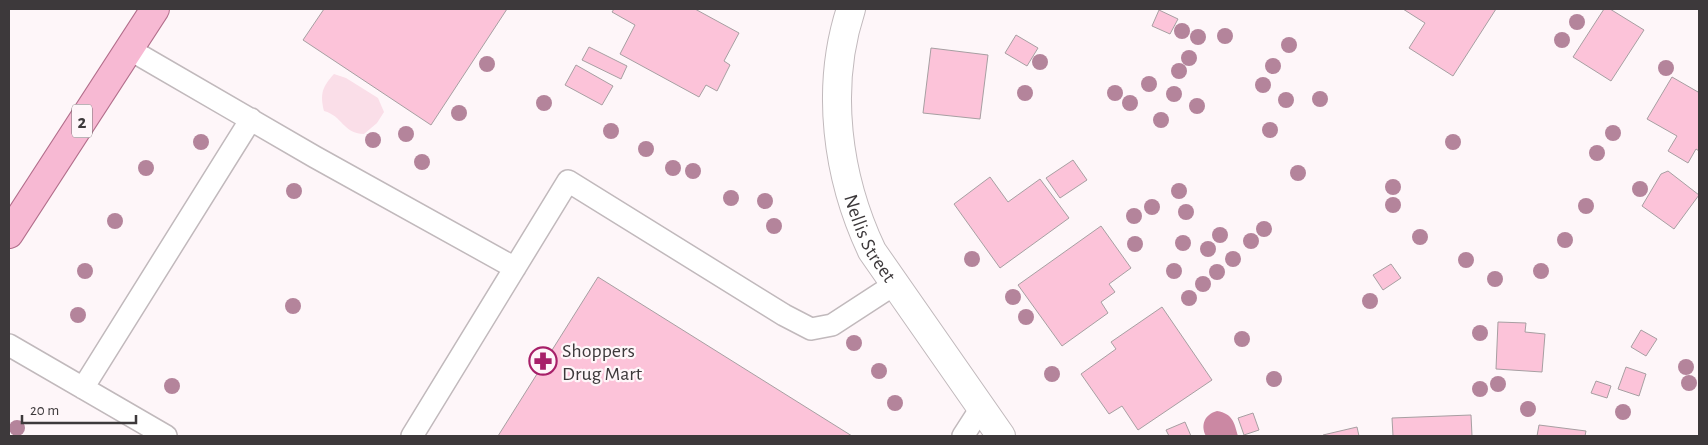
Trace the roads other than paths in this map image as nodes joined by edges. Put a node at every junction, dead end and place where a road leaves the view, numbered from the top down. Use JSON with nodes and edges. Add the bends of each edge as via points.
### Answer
{"nodes":[{"id":1,"x":154,"y":9,"type":"edge"},
{"id":2,"x":851,"y":9,"type":"edge"},
{"id":3,"x":129,"y":48,"type":"junction"},
{"id":4,"x":251,"y":119,"type":"junction"},
{"id":5,"x":9,"y":234,"type":"edge"},
{"id":6,"x":515,"y":268,"type":"junction"},
{"id":7,"x":895,"y":284,"type":"junction"},
{"id":8,"x":9,"y":345,"type":"edge"},
{"id":9,"x":83,"y":388,"type":"junction"},
{"id":10,"x":981,"y":408,"type":"junction"},
{"id":11,"x":166,"y":436,"type":"edge"},
{"id":12,"x":412,"y":436,"type":"edge"},
{"id":13,"x":963,"y":436,"type":"edge"},
{"id":14,"x":1001,"y":436,"type":"edge"}],
"edges":[{"from":1,"to":3,"type":"main road","number":"2"},
{"from":2,"to":7,"type":"street","name":"Nellis Street","via":[[841,49],[838,95],[843,170],[864,235]]},
{"from":3,"to":4,"type":"lane"},
{"from":3,"to":5,"type":"main road","number":"2"},
{"from":4,"to":6,"type":"lane"},
{"from":4,"to":9,"type":"lane"},
{"from":6,"to":7,"type":"lane","via":[[568,181],[811,329],[832,325]]},
{"from":6,"to":12,"type":"lane"},
{"from":7,"to":10,"type":"street","name":"Nellis Street"},
{"from":8,"to":9,"type":"lane"},
{"from":9,"to":11,"type":"lane"},
{"from":10,"to":13,"type":"lane"},
{"from":10,"to":14,"type":"street","name":"Nellis Street"}]}
